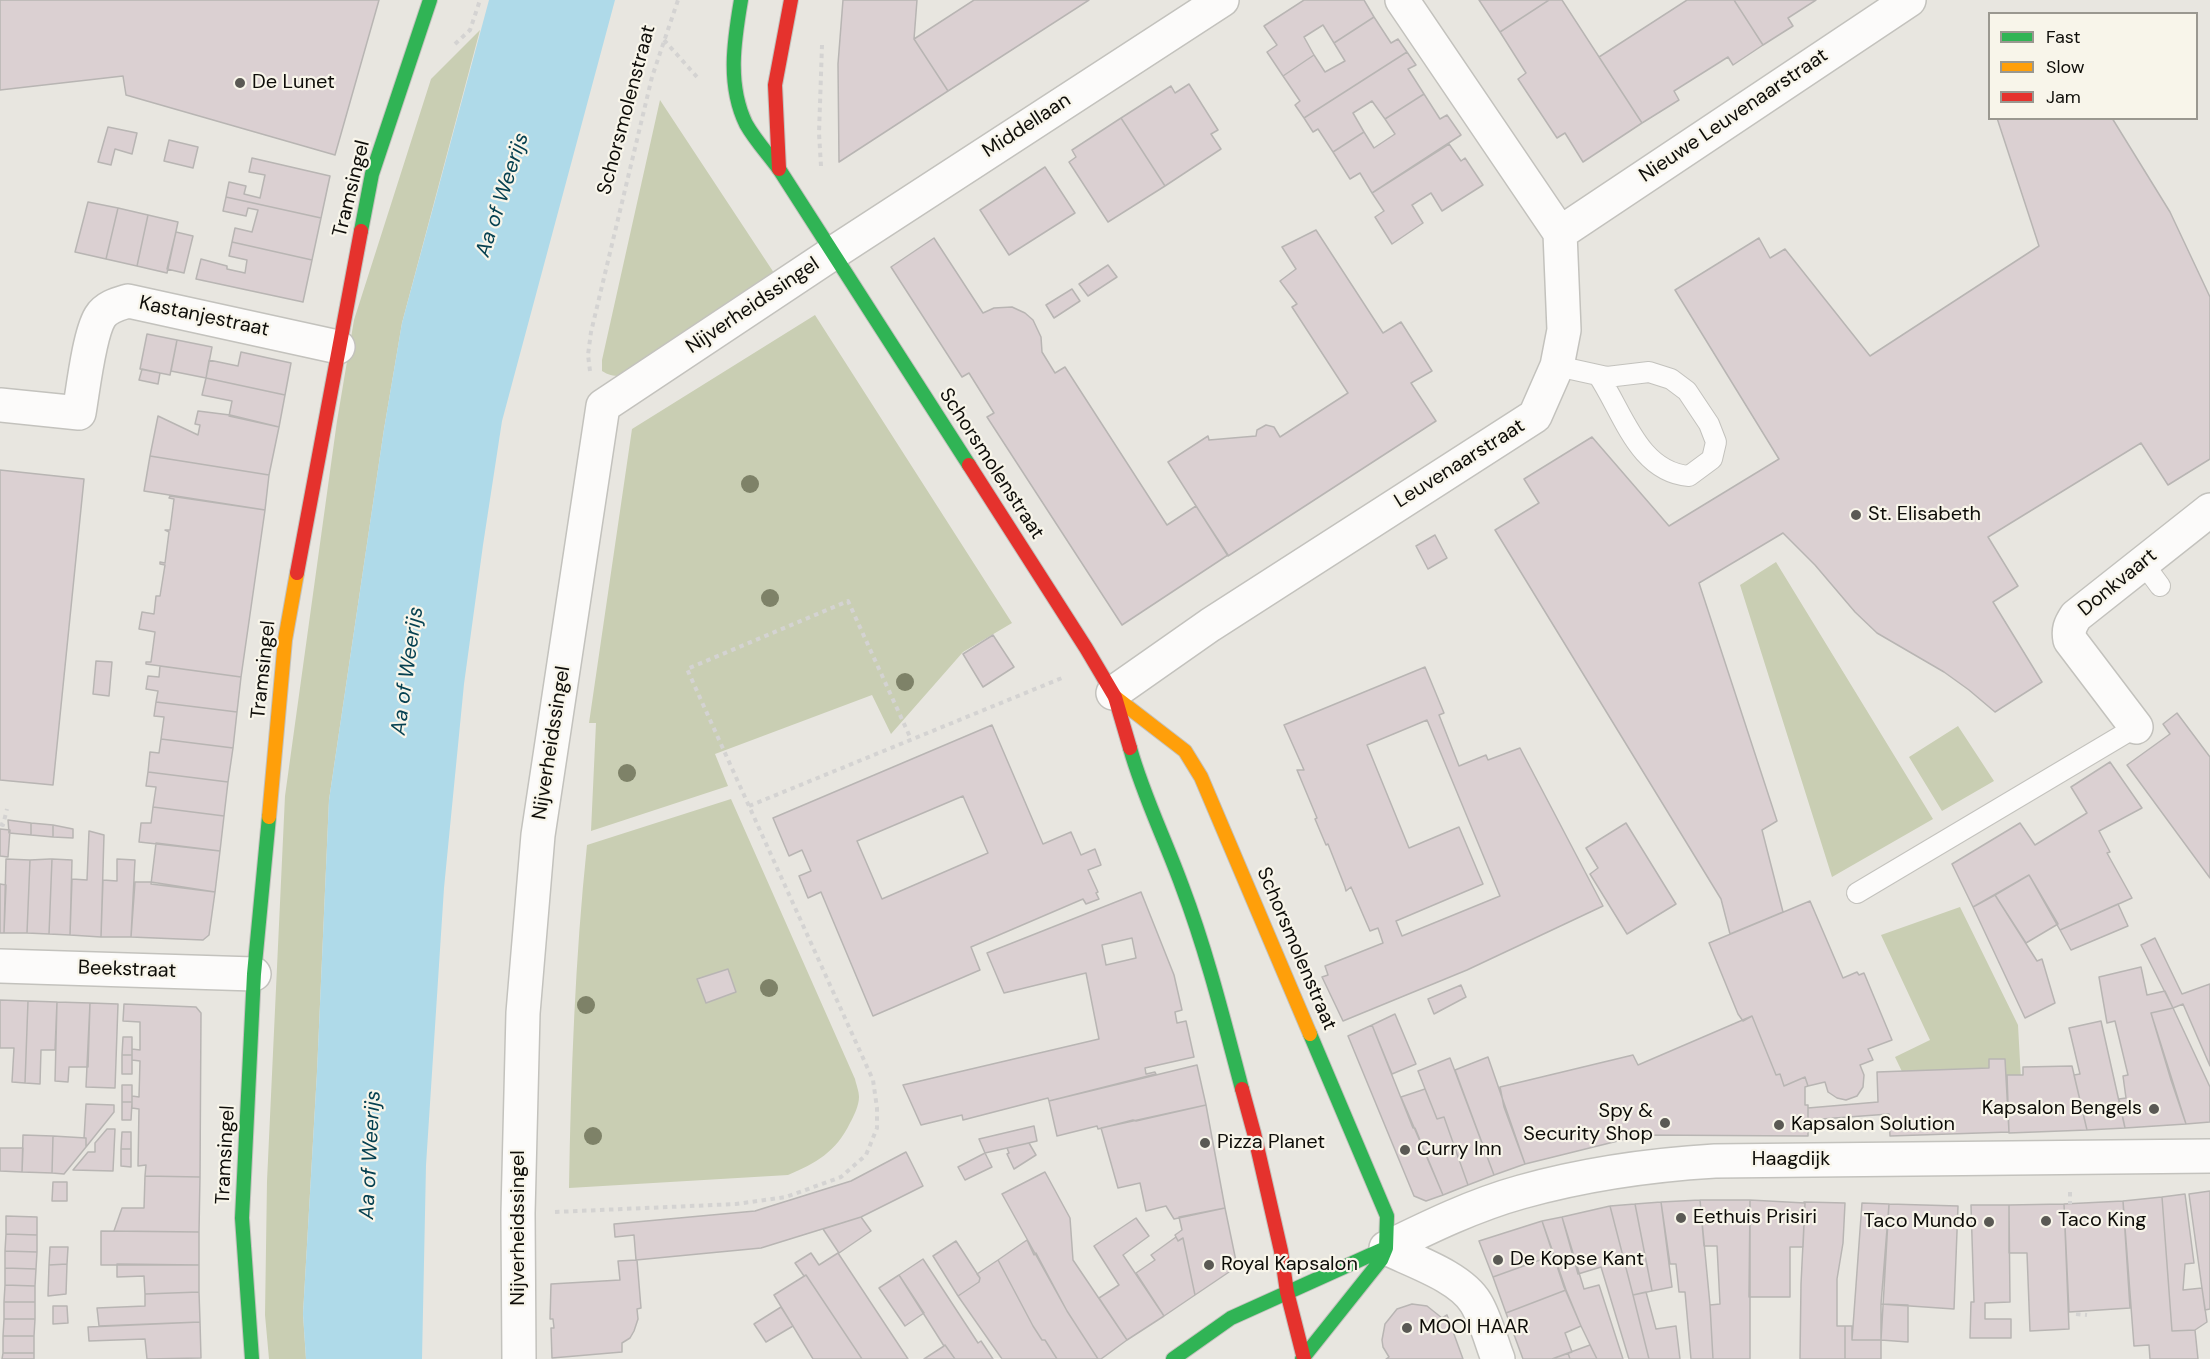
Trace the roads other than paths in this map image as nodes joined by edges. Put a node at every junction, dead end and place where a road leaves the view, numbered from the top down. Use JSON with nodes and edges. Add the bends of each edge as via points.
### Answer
{"nodes":[{"id":1,"x":430,"y":0,"type":"edge"},
{"id":2,"x":741,"y":0,"type":"edge"},
{"id":3,"x":791,"y":0,"type":"edge"},
{"id":4,"x":1222,"y":0,"type":"edge"},
{"id":5,"x":1402,"y":0,"type":"edge"},
{"id":6,"x":1909,"y":0,"type":"edge"},
{"id":7,"x":779,"y":169,"type":"junction"},
{"id":8,"x":1560,"y":233,"type":"junction"},
{"id":9,"x":833,"y":253,"type":"junction"},
{"id":10,"x":338,"y":347,"type":"junction"},
{"id":11,"x":1557,"y":366,"type":"junction"},
{"id":12,"x":1598,"y":375,"type":"junction"},
{"id":13,"x":0,"y":405,"type":"edge"},
{"id":14,"x":2210,"y":510,"type":"edge"},
{"id":15,"x":1114,"y":695,"type":"junction"},
{"id":16,"x":2136,"y":727,"type":"joint"},
{"id":17,"x":1857,"y":893,"type":"dead end"},
{"id":18,"x":0,"y":966,"type":"edge"},
{"id":19,"x":254,"y":974,"type":"junction"},
{"id":20,"x":2210,"y":1156,"type":"edge"},
{"id":21,"x":1386,"y":1248,"type":"junction"},
{"id":22,"x":1287,"y":1292,"type":"junction"},
{"id":23,"x":1303,"y":1358,"type":"edge"},
{"id":24,"x":252,"y":1359,"type":"edge"},
{"id":25,"x":519,"y":1359,"type":"edge"},
{"id":26,"x":1173,"y":1359,"type":"edge"},
{"id":27,"x":1498,"y":1359,"type":"edge"}],
"edges":[{"from":1,"to":10,"type":"street","name":"Tramsingel","via":[[372,174]]},
{"from":2,"to":7,"type":"street","name":"Schorsmolenstraat","via":[[733,61],[739,108],[746,125]]},
{"from":3,"to":7,"type":"street","via":[[776,85]]},
{"from":4,"to":9,"type":"street","name":"Middellaan"},
{"from":5,"to":8,"type":"street"},
{"from":6,"to":8,"type":"street","name":"Nieuwe Leuvenaarstraat"},
{"from":7,"to":9,"type":"street","name":"Schorsmolenstraat"},
{"from":8,"to":11,"type":"street","name":"Leuvenaarstraat","via":[[1564,330]]},
{"from":9,"to":15,"type":"street","name":"Schorsmolenstraat"},
{"from":9,"to":25,"type":"street","name":"Nijverheidssingel","via":[[603,406],[538,835],[523,1013]]},
{"from":10,"to":13,"type":"street","name":"Kastanjestraat","via":[[128,301],[100,315],[79,413]]},
{"from":10,"to":19,"type":"street","name":"Tramsingel","via":[[285,640]]},
{"from":11,"to":12,"type":"lane"},
{"from":11,"to":15,"type":"street","name":"Leuvenaarstraat","via":[[1535,416],[1210,625]]},
{"from":12,"to":12,"type":"lane","via":[[1649,372],[1671,379],[1687,391],[1709,424],[1716,442],[1712,459],[1689,476],[1673,474],[1659,465],[1645,454],[1626,427]]},
{"from":14,"to":16,"type":"street","name":"Donkvaart","via":[[2152,574],[2076,616],[2068,631],[2070,640]]},
{"from":15,"to":21,"type":"street","name":"Schorsmolenstraat","via":[[1185,751],[1201,777],[1383,1204],[1388,1227]]},
{"from":15,"to":22,"type":"street","name":"Schorsmolenstraat","via":[[1137,774],[1183,887],[1219,1004],[1268,1194]]},
{"from":16,"to":17,"type":"lane"},
{"from":18,"to":19,"type":"street","name":"Beekstraat"},
{"from":19,"to":24,"type":"street","name":"Tramsingel","via":[[242,1218]]},
{"from":20,"to":21,"type":"street","name":"Haagdijk","via":[[1715,1161],[1655,1165],[1520,1192]]},
{"from":21,"to":22,"type":"street"},
{"from":21,"to":23,"type":"street","via":[[1368,1279]]},
{"from":21,"to":27,"type":"street","via":[[1464,1289],[1482,1313]]},
{"from":22,"to":23,"type":"street","name":"Schorsmolenstraat"},
{"from":22,"to":26,"type":"street","via":[[1231,1318]]}]}
